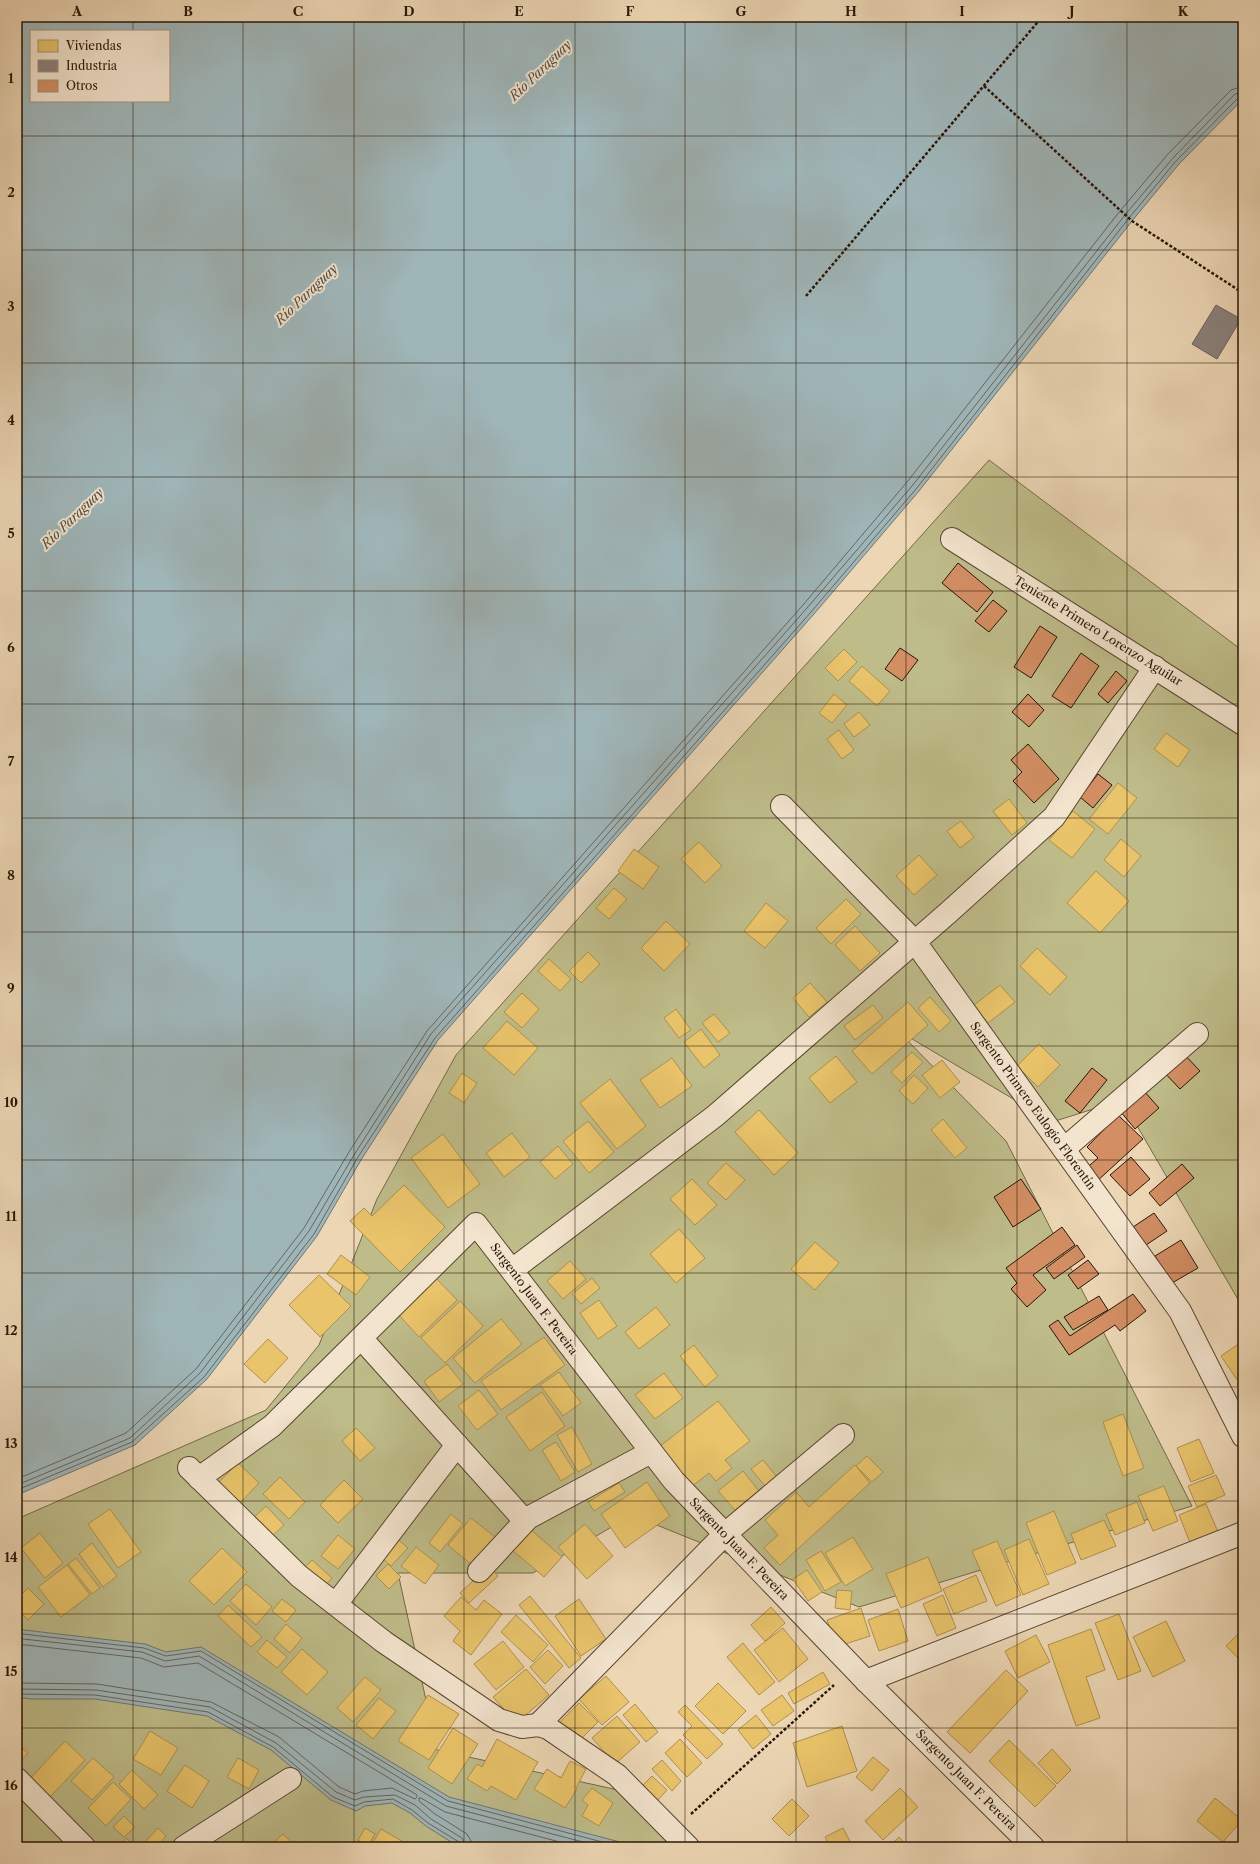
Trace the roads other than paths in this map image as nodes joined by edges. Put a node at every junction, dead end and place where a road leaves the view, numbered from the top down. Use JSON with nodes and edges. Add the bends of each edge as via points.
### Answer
{"nodes":[{"id":1,"x":952,"y":539,"type":"dead end"},
{"id":2,"x":1155,"y":668,"type":"junction"},
{"id":3,"x":1243,"y":724,"type":"edge"},
{"id":4,"x":782,"y":806,"type":"dead end"},
{"id":5,"x":915,"y":942,"type":"junction"},
{"id":6,"x":1197,"y":1034,"type":"dead end"},
{"id":7,"x":1064,"y":1149,"type":"junction"},
{"id":8,"x":512,"y":1270,"type":"junction"},
{"id":9,"x":361,"y":1338,"type":"junction"},
{"id":10,"x":843,"y":1435,"type":"dead end"},
{"id":11,"x":1243,"y":1436,"type":"edge"},
{"id":12,"x":457,"y":1445,"type":"junction"},
{"id":13,"x":651,"y":1452,"type":"junction"},
{"id":14,"x":525,"y":1521,"type":"junction"},
{"id":15,"x":1243,"y":1533,"type":"edge"},
{"id":16,"x":725,"y":1534,"type":"junction"},
{"id":17,"x":479,"y":1571,"type":"dead end"},
{"id":18,"x":336,"y":1604,"type":"junction"},
{"id":19,"x":859,"y":1674,"type":"junction"},
{"id":20,"x":538,"y":1725,"type":"junction"},
{"id":21,"x":290,"y":1779,"type":"dead end"},
{"id":22,"x":17,"y":1780,"type":"edge"},
{"id":23,"x":84,"y":1847,"type":"edge"},
{"id":24,"x":184,"y":1847,"type":"edge"},
{"id":25,"x":688,"y":1847,"type":"edge"},
{"id":26,"x":1033,"y":1847,"type":"edge"}],
"edges":[{"from":1,"to":2,"type":"street","name":"Teniente Primero Lorenzo Aguilar"},
{"from":2,"to":3,"type":"street","name":"Teniente Primero Lorenzo Aguilar"},
{"from":2,"to":5,"type":"street","via":[[1054,818]]},
{"from":4,"to":5,"type":"street","name":"Sargento Primero Eulogio Florentín"},
{"from":5,"to":7,"type":"street","name":"Sargento Primero Eulogio Florentín"},
{"from":5,"to":8,"type":"street","via":[[715,1116]]},
{"from":6,"to":7,"type":"street"},
{"from":7,"to":11,"type":"street","name":"Sargento Primero Eulogio Florentín","via":[[1180,1311]]},
{"from":8,"to":9,"type":"street","name":"Sargento Juan F. Pereira","via":[[476,1224]]},
{"from":8,"to":13,"type":"street","name":"Sargento Juan F. Pereira"},
{"from":9,"to":12,"type":"street"},
{"from":9,"to":18,"type":"street","via":[[272,1426],[194,1473],[299,1576]]},
{"from":10,"to":16,"type":"street"},
{"from":12,"to":14,"type":"street"},
{"from":12,"to":18,"type":"street"},
{"from":13,"to":14,"type":"street"},
{"from":13,"to":16,"type":"street","name":"Sargento Juan F. Pereira","via":[[674,1481]]},
{"from":14,"to":17,"type":"street"},
{"from":15,"to":19,"type":"street"},
{"from":16,"to":19,"type":"street","name":"Sargento Juan F. Pereira"},
{"from":16,"to":20,"type":"street"},
{"from":18,"to":20,"type":"street","via":[[384,1642],[499,1720],[522,1727]]},
{"from":19,"to":26,"type":"street","name":"Sargento Juan F. Pereira"},
{"from":20,"to":25,"type":"street","via":[[548,1728],[617,1775]]},
{"from":21,"to":24,"type":"street"},
{"from":22,"to":23,"type":"street"}]}
